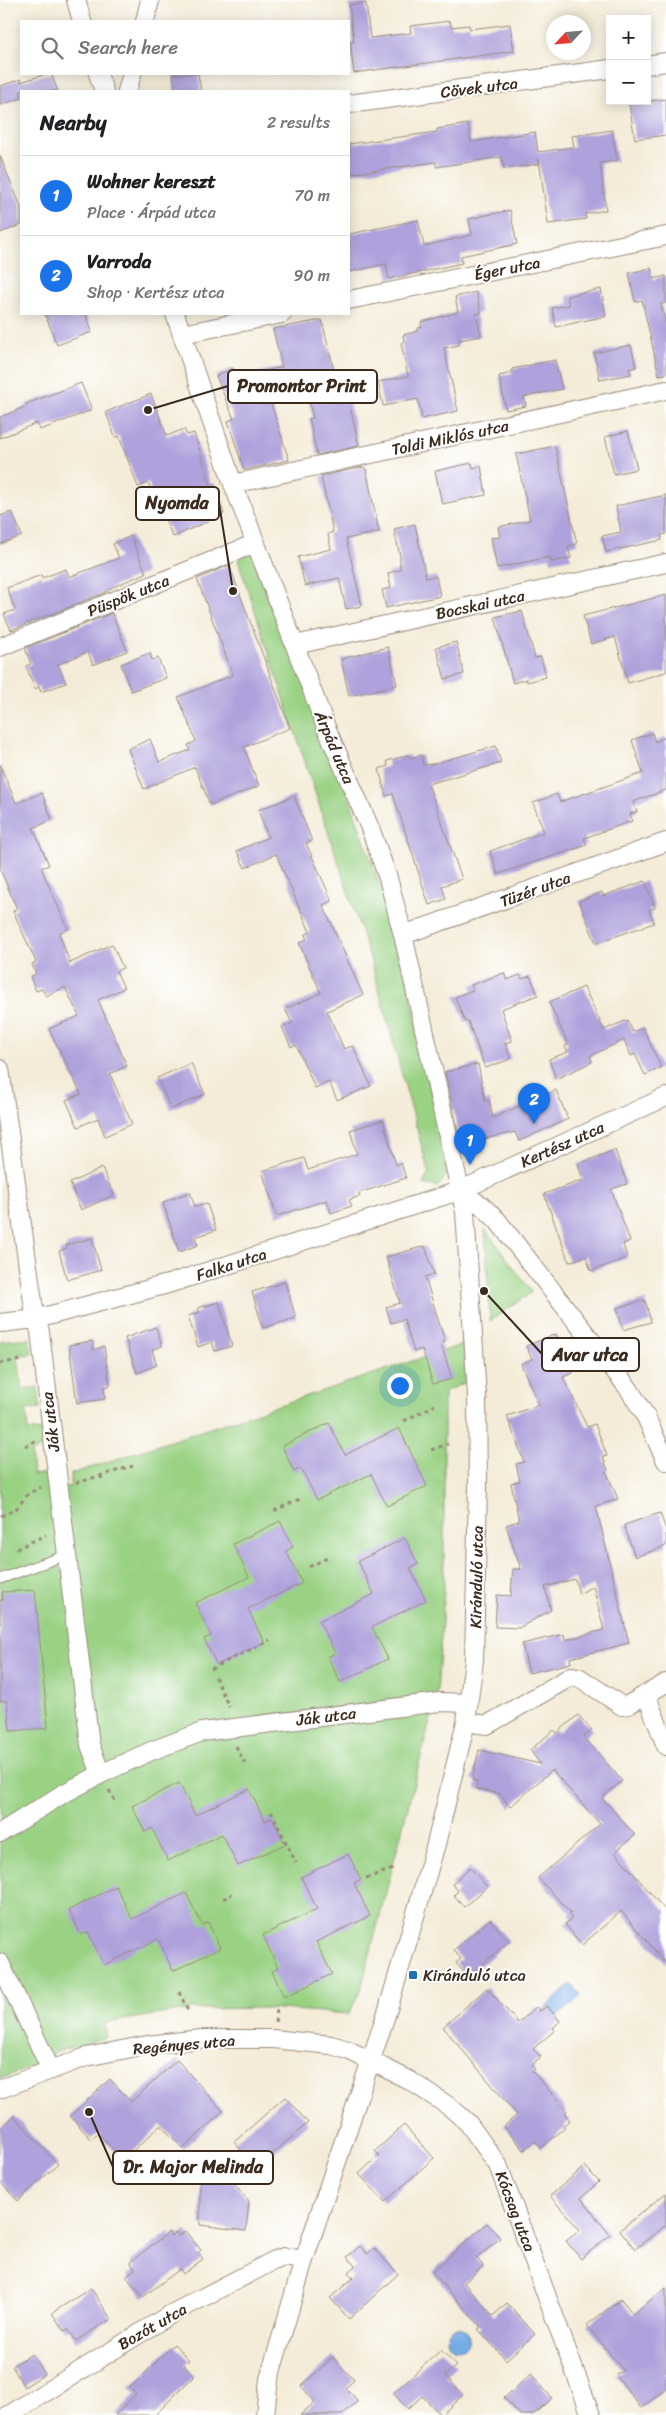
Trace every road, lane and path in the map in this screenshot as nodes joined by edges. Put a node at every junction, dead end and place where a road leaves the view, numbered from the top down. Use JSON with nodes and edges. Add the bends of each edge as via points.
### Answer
{"nodes":[{"id":1,"x":76,"y":0,"type":"edge"},
{"id":2,"x":150,"y":0,"type":"edge"},
{"id":3,"x":82,"y":20,"type":"edge"},
{"id":4,"x":145,"y":20,"type":"edge"},
{"id":5,"x":666,"y":62,"type":"edge"},
{"id":6,"x":651,"y":64,"type":"edge"},
{"id":7,"x":606,"y":71,"type":"edge"},
{"id":8,"x":98,"y":75,"type":"edge"},
{"id":9,"x":132,"y":75,"type":"edge"},
{"id":10,"x":104,"y":90,"type":"edge"},
{"id":11,"x":127,"y":90,"type":"edge"},
{"id":12,"x":350,"y":104,"type":"edge"},
{"id":13,"x":666,"y":236,"type":"edge"},
{"id":14,"x":350,"y":300,"type":"edge"},
{"id":15,"x":175,"y":315,"type":"edge"},
{"id":16,"x":277,"y":315,"type":"edge"},
{"id":17,"x":182,"y":334,"type":"junction"},
{"id":18,"x":666,"y":390,"type":"edge"},
{"id":19,"x":233,"y":484,"type":"junction"},
{"id":20,"x":256,"y":543,"type":"junction"},
{"id":21,"x":666,"y":563,"type":"edge"},
{"id":22,"x":295,"y":645,"type":"junction"},
{"id":23,"x":0,"y":647,"type":"edge"},
{"id":24,"x":666,"y":842,"type":"edge"},
{"id":25,"x":403,"y":936,"type":"junction"},
{"id":26,"x":0,"y":1069,"type":"edge"},
{"id":27,"x":666,"y":1097,"type":"edge"},
{"id":28,"x":459,"y":1191,"type":"junction"},
{"id":29,"x":36,"y":1319,"type":"junction"},
{"id":30,"x":0,"y":1323,"type":"edge"},
{"id":31,"x":22,"y":1360,"type":"dead end"},
{"id":32,"x":0,"y":1364,"type":"edge"},
{"id":33,"x":435,"y":1405,"type":"dead end"},
{"id":34,"x":404,"y":1421,"type":"dead end"},
{"id":35,"x":448,"y":1444,"type":"dead end"},
{"id":36,"x":431,"y":1450,"type":"dead end"},
{"id":37,"x":666,"y":1460,"type":"edge"},
{"id":38,"x":134,"y":1466,"type":"dead end"},
{"id":39,"x":101,"y":1475,"type":"junction"},
{"id":40,"x":102,"y":1482,"type":"dead end"},
{"id":41,"x":58,"y":1484,"type":"junction"},
{"id":42,"x":300,"y":1499,"type":"dead end"},
{"id":43,"x":274,"y":1511,"type":"dead end"},
{"id":44,"x":1,"y":1516,"type":"dead end"},
{"id":45,"x":63,"y":1527,"type":"junction"},
{"id":46,"x":16,"y":1549,"type":"dead end"},
{"id":47,"x":66,"y":1555,"type":"junction"},
{"id":48,"x":329,"y":1557,"type":"dead end"},
{"id":49,"x":309,"y":1567,"type":"dead end"},
{"id":50,"x":0,"y":1579,"type":"edge"},
{"id":51,"x":270,"y":1640,"type":"dead end"},
{"id":52,"x":211,"y":1669,"type":"dead end"},
{"id":53,"x":215,"y":1677,"type":"dead end"},
{"id":54,"x":666,"y":1683,"type":"edge"},
{"id":55,"x":646,"y":1694,"type":"junction"},
{"id":56,"x":470,"y":1703,"type":"junction"},
{"id":57,"x":229,"y":1707,"type":"dead end"},
{"id":58,"x":466,"y":1722,"type":"junction"},
{"id":59,"x":666,"y":1746,"type":"edge"},
{"id":60,"x":101,"y":1774,"type":"junction"},
{"id":61,"x":270,"y":1814,"type":"dead end"},
{"id":62,"x":0,"y":1834,"type":"edge"},
{"id":63,"x":296,"y":1863,"type":"dead end"},
{"id":64,"x":396,"y":1868,"type":"dead end"},
{"id":65,"x":366,"y":1878,"type":"dead end"},
{"id":66,"x":232,"y":1894,"type":"dead end"},
{"id":67,"x":223,"y":1899,"type":"dead end"},
{"id":68,"x":0,"y":1964,"type":"edge"},
{"id":69,"x":178,"y":1992,"type":"dead end"},
{"id":70,"x":188,"y":2011,"type":"dead end"},
{"id":71,"x":371,"y":2062,"type":"junction"},
{"id":72,"x":51,"y":2070,"type":"junction"},
{"id":73,"x":0,"y":2089,"type":"edge"},
{"id":74,"x":304,"y":2260,"type":"junction"},
{"id":75,"x":9,"y":2415,"type":"edge"},
{"id":76,"x":265,"y":2415,"type":"edge"},
{"id":77,"x":590,"y":2415,"type":"edge"}],
"edges":[{"from":1,"to":3,"type":"street"},
{"from":2,"to":4,"type":"street"},
{"from":5,"to":6,"type":"street"},
{"from":7,"to":12,"type":"street","name":"Cövek utca"},
{"from":8,"to":10,"type":"street"},
{"from":9,"to":11,"type":"street"},
{"from":13,"to":14,"type":"street","name":"Éger utca"},
{"from":15,"to":17,"type":"street","name":"Árpád utca"},
{"from":16,"to":17,"type":"street"},
{"from":17,"to":19,"type":"street","name":"Árpád utca"},
{"from":18,"to":19,"type":"street","name":"Toldi Miklós utca"},
{"from":19,"to":20,"type":"street","name":"Árpád utca"},
{"from":20,"to":22,"type":"street","name":"Árpád utca"},
{"from":20,"to":23,"type":"street","name":"Püspök utca"},
{"from":21,"to":22,"type":"street","name":"Bocskai utca"},
{"from":22,"to":25,"type":"street","name":"Árpád utca","via":[[370,828],[388,878]]},
{"from":24,"to":25,"type":"street","name":"Tüzér utca"},
{"from":25,"to":28,"type":"street","name":"Árpád utca"},
{"from":26,"to":29,"type":"street","name":"Ják utca"},
{"from":27,"to":28,"type":"street","name":"Kertész utca"},
{"from":28,"to":29,"type":"street","name":"Falka utca","via":[[168,1284]]},
{"from":28,"to":37,"type":"street","via":[[497,1220],[629,1389]]},
{"from":28,"to":56,"type":"street","name":"Kiránduló utca","via":[[465,1212],[477,1396],[478,1487]]},
{"from":29,"to":30,"type":"street","name":"Falka utca"},
{"from":29,"to":41,"type":"street","name":"Ják utca"},
{"from":31,"to":32,"type":"path"},
{"from":33,"to":34,"type":"path"},
{"from":35,"to":36,"type":"path"},
{"from":38,"to":39,"type":"path"},
{"from":39,"to":40,"type":"path"},
{"from":39,"to":41,"type":"path"},
{"from":41,"to":44,"type":"path","via":[[43,1481],[41,1488],[28,1494],[16,1509]]},
{"from":41,"to":45,"type":"street","name":"Ják utca"},
{"from":42,"to":43,"type":"path"},
{"from":45,"to":46,"type":"path"},
{"from":45,"to":47,"type":"street","name":"Ják utca"},
{"from":47,"to":50,"type":"lane"},
{"from":47,"to":60,"type":"street","name":"Ják utca","via":[[90,1745]]},
{"from":48,"to":49,"type":"path"},
{"from":51,"to":52,"type":"path"},
{"from":53,"to":57,"type":"path"},
{"from":54,"to":55,"type":"street"},
{"from":55,"to":58,"type":"street","via":[[622,1706],[572,1676],[487,1725]]},
{"from":55,"to":59,"type":"street"},
{"from":56,"to":58,"type":"street","name":"Kiránduló utca"},
{"from":56,"to":60,"type":"street","name":"Ják utca","via":[[440,1702],[202,1732]]},
{"from":58,"to":71,"type":"street","name":"Kiránduló utca","via":[[436,1844]]},
{"from":60,"to":62,"type":"street","name":"Ják utca"},
{"from":61,"to":63,"type":"path"},
{"from":64,"to":65,"type":"path"},
{"from":66,"to":67,"type":"path"},
{"from":68,"to":72,"type":"street"},
{"from":69,"to":70,"type":"path"},
{"from":71,"to":72,"type":"street","name":"Regényes utca","via":[[331,2045],[201,2039],[115,2051],[86,2057]]},
{"from":71,"to":74,"type":"street","name":"Kiránduló utca"},
{"from":71,"to":77,"type":"street","name":"Kócsag utca","via":[[409,2080],[450,2107],[487,2147],[510,2191]]},
{"from":72,"to":73,"type":"street","name":"Regényes utca"},
{"from":74,"to":75,"type":"street","name":"Bozót utca","via":[[284,2257],[273,2261],[171,2314]]},
{"from":74,"to":76,"type":"street","name":"Kiránduló utca","via":[[269,2379]]}]}
